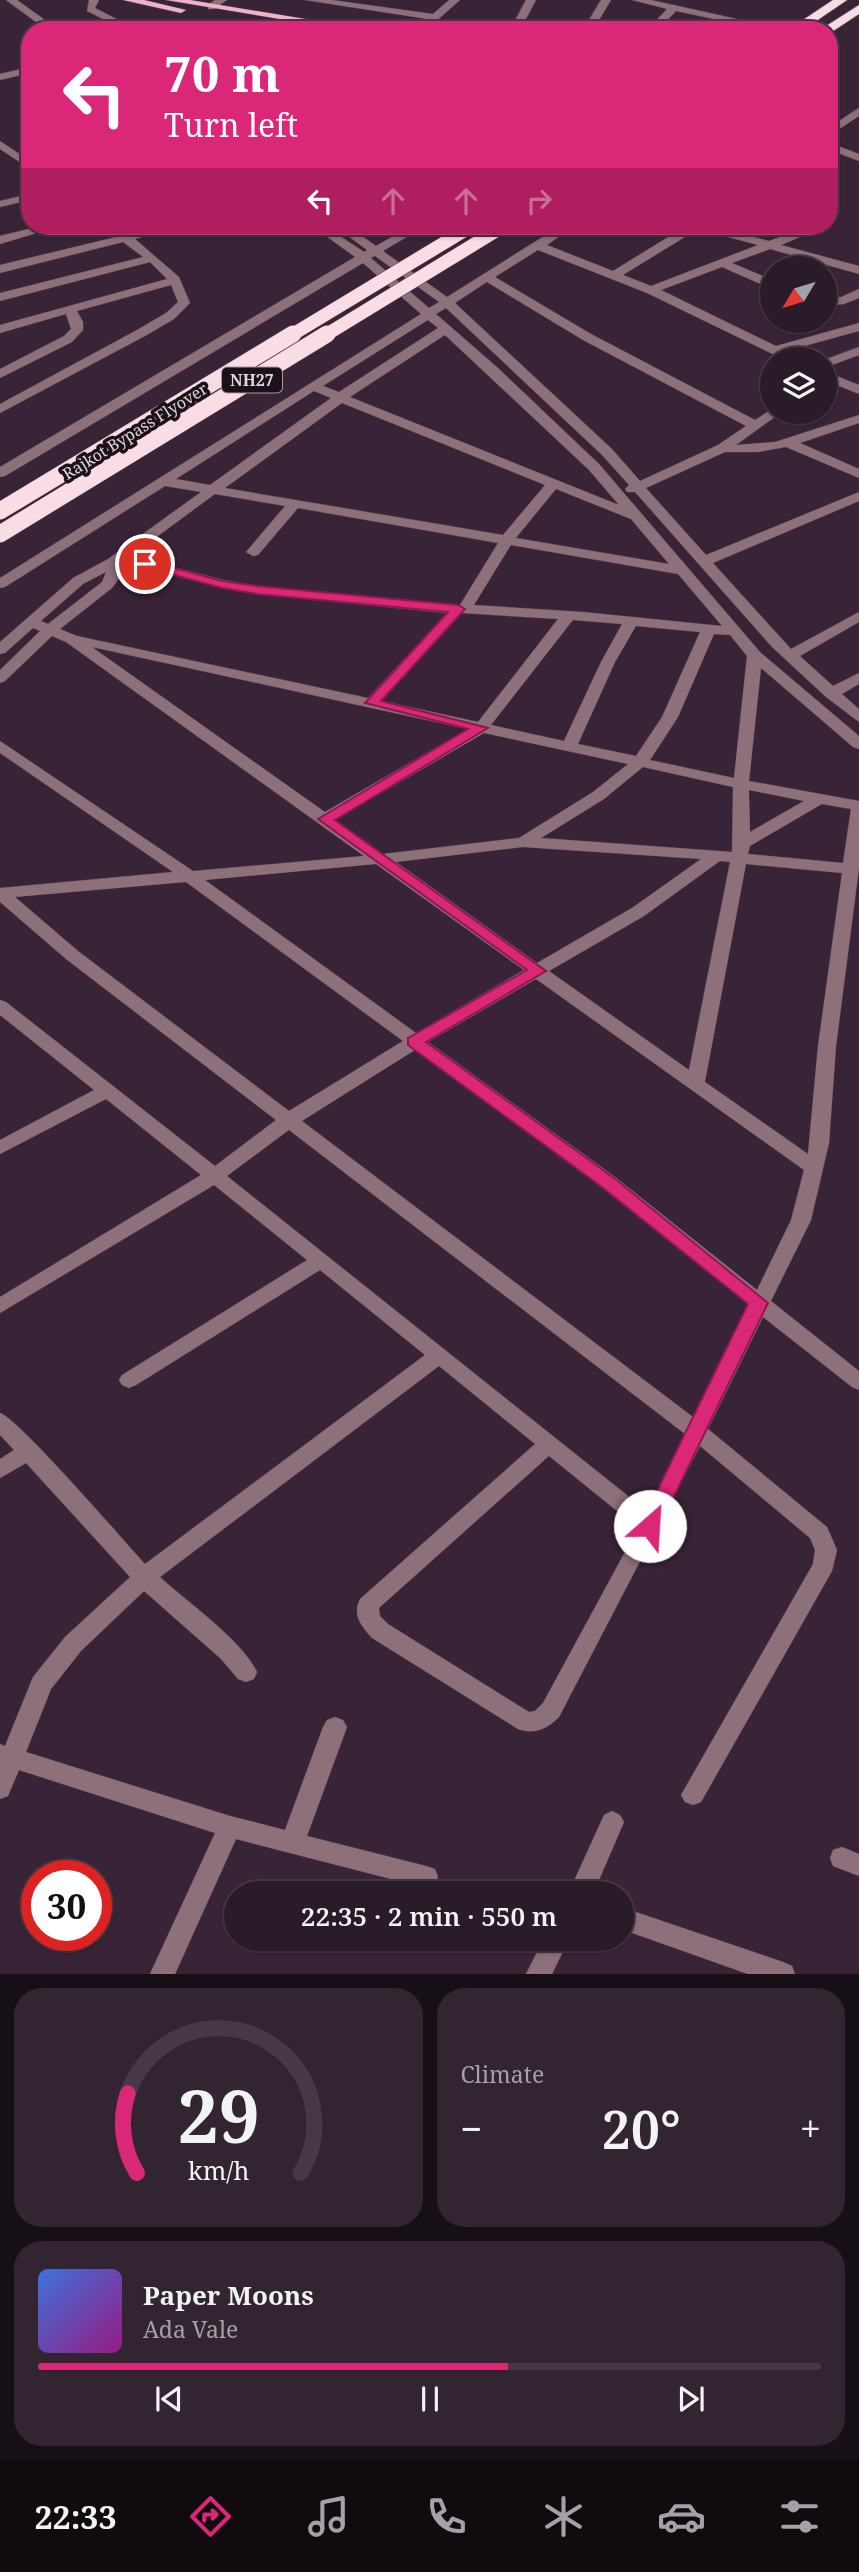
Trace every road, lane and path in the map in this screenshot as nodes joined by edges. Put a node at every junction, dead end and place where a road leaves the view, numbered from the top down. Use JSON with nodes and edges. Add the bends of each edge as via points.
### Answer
{"nodes":[{"id":1,"x":11,"y":0,"type":"edge"},
{"id":2,"x":94,"y":0,"type":"edge"},
{"id":3,"x":128,"y":0,"type":"edge"},
{"id":4,"x":171,"y":0,"type":"edge"},
{"id":5,"x":222,"y":0,"type":"edge"},
{"id":6,"x":312,"y":0,"type":"edge"},
{"id":7,"x":418,"y":0,"type":"edge"},
{"id":8,"x":455,"y":0,"type":"edge"},
{"id":9,"x":531,"y":0,"type":"edge"},
{"id":10,"x":606,"y":0,"type":"edge"},
{"id":11,"x":637,"y":0,"type":"edge"},
{"id":12,"x":842,"y":0,"type":"edge"},
{"id":13,"x":0,"y":3,"type":"edge"},
{"id":14,"x":211,"y":7,"type":"junction"},
{"id":15,"x":674,"y":8,"type":"junction"},
{"id":16,"x":859,"y":9,"type":"edge"},
{"id":17,"x":406,"y":13,"type":"junction"},
{"id":18,"x":435,"y":17,"type":"junction"},
{"id":19,"x":25,"y":21,"type":"edge"},
{"id":20,"x":41,"y":21,"type":"edge"},
{"id":21,"x":115,"y":21,"type":"edge"},
{"id":22,"x":245,"y":21,"type":"edge"},
{"id":23,"x":306,"y":21,"type":"edge"},
{"id":24,"x":432,"y":21,"type":"edge"},
{"id":25,"x":520,"y":21,"type":"edge"},
{"id":26,"x":593,"y":21,"type":"edge"},
{"id":27,"x":661,"y":21,"type":"edge"},
{"id":28,"x":738,"y":21,"type":"edge"},
{"id":29,"x":808,"y":21,"type":"edge"},
{"id":30,"x":838,"y":22,"type":"edge"},
{"id":31,"x":21,"y":75,"type":"edge"},
{"id":32,"x":0,"y":77,"type":"edge"},
{"id":33,"x":859,"y":111,"type":"edge"},
{"id":34,"x":838,"y":126,"type":"edge"},
{"id":35,"x":0,"y":144,"type":"edge"},
{"id":36,"x":838,"y":149,"type":"edge"},
{"id":37,"x":859,"y":158,"type":"edge"},
{"id":38,"x":21,"y":159,"type":"edge"},
{"id":39,"x":21,"y":199,"type":"edge"},
{"id":40,"x":0,"y":204,"type":"edge"},
{"id":41,"x":21,"y":235,"type":"edge"},
{"id":42,"x":121,"y":235,"type":"edge"},
{"id":43,"x":133,"y":235,"type":"edge"},
{"id":44,"x":330,"y":235,"type":"edge"},
{"id":45,"x":354,"y":235,"type":"edge"},
{"id":46,"x":404,"y":235,"type":"edge"},
{"id":47,"x":457,"y":235,"type":"edge"},
{"id":48,"x":489,"y":235,"type":"edge"},
{"id":49,"x":553,"y":235,"type":"edge"},
{"id":50,"x":679,"y":235,"type":"edge"},
{"id":51,"x":735,"y":235,"type":"edge"},
{"id":52,"x":797,"y":235,"type":"edge"},
{"id":53,"x":124,"y":237,"type":"junction"},
{"id":54,"x":0,"y":240,"type":"edge"},
{"id":55,"x":537,"y":245,"type":"junction"},
{"id":56,"x":771,"y":245,"type":"junction"},
{"id":57,"x":378,"y":251,"type":"junction"},
{"id":58,"x":152,"y":258,"type":"junction"},
{"id":59,"x":364,"y":258,"type":"junction"},
{"id":60,"x":724,"y":264,"type":"junction"},
{"id":61,"x":0,"y":269,"type":"edge"},
{"id":62,"x":859,"y":270,"type":"edge"},
{"id":63,"x":615,"y":275,"type":"junction"},
{"id":64,"x":486,"y":277,"type":"junction"},
{"id":65,"x":175,"y":280,"type":"junction"},
{"id":66,"x":760,"y":280,"type":"edge"},
{"id":67,"x":651,"y":290,"type":"junction"},
{"id":68,"x":859,"y":293,"type":"edge"},
{"id":69,"x":0,"y":297,"type":"edge"},
{"id":70,"x":837,"y":301,"type":"edge"},
{"id":71,"x":447,"y":302,"type":"junction"},
{"id":72,"x":69,"y":310,"type":"junction"},
{"id":73,"x":428,"y":314,"type":"junction"},
{"id":74,"x":859,"y":327,"type":"edge"},
{"id":75,"x":0,"y":329,"type":"edge"},
{"id":76,"x":445,"y":329,"type":"junction"},
{"id":77,"x":768,"y":347,"type":"edge"},
{"id":78,"x":785,"y":347,"type":"edge"},
{"id":79,"x":859,"y":351,"type":"edge"},
{"id":80,"x":837,"y":360,"type":"edge"},
{"id":81,"x":0,"y":374,"type":"edge"},
{"id":82,"x":837,"y":383,"type":"edge"},
{"id":83,"x":312,"y":386,"type":"junction"},
{"id":84,"x":859,"y":390,"type":"edge"},
{"id":85,"x":341,"y":397,"type":"junction"},
{"id":86,"x":0,"y":409,"type":"edge"},
{"id":87,"x":859,"y":419,"type":"edge"},
{"id":88,"x":760,"y":421,"type":"edge"},
{"id":89,"x":754,"y":425,"type":"junction"},
{"id":90,"x":789,"y":443,"type":"junction"},
{"id":91,"x":723,"y":448,"type":"junction"},
{"id":92,"x":0,"y":473,"type":"edge"},
{"id":93,"x":859,"y":474,"type":"edge"},
{"id":94,"x":162,"y":481,"type":"junction"},
{"id":95,"x":554,"y":483,"type":"junction"},
{"id":96,"x":640,"y":485,"type":"junction"},
{"id":97,"x":215,"y":489,"type":"junction"},
{"id":98,"x":620,"y":496,"type":"junction"},
{"id":99,"x":859,"y":496,"type":"edge"},
{"id":100,"x":295,"y":503,"type":"junction"},
{"id":101,"x":0,"y":511,"type":"edge"},
{"id":102,"x":641,"y":519,"type":"junction"},
{"id":103,"x":0,"y":534,"type":"edge"},
{"id":104,"x":506,"y":541,"type":"junction"},
{"id":105,"x":253,"y":552,"type":"dead end"},
{"id":106,"x":116,"y":559,"type":"junction"},
{"id":107,"x":705,"y":561,"type":"junction"},
{"id":108,"x":681,"y":570,"type":"junction"},
{"id":109,"x":0,"y":584,"type":"edge"},
{"id":110,"x":462,"y":609,"type":"junction"},
{"id":111,"x":569,"y":615,"type":"junction"},
{"id":112,"x":859,"y":616,"type":"edge"},
{"id":113,"x":631,"y":621,"type":"junction"},
{"id":114,"x":31,"y":622,"type":"junction"},
{"id":115,"x":709,"y":628,"type":"junction"},
{"id":116,"x":50,"y":630,"type":"junction"},
{"id":117,"x":732,"y":631,"type":"junction"},
{"id":118,"x":71,"y":639,"type":"junction"},
{"id":119,"x":0,"y":650,"type":"edge"},
{"id":120,"x":755,"y":655,"type":"junction"},
{"id":121,"x":790,"y":656,"type":"junction"},
{"id":122,"x":0,"y":678,"type":"edge"},
{"id":123,"x":859,"y":678,"type":"edge"},
{"id":124,"x":831,"y":694,"type":"junction"},
{"id":125,"x":372,"y":703,"type":"junction"},
{"id":126,"x":859,"y":717,"type":"edge"},
{"id":127,"x":481,"y":728,"type":"junction"},
{"id":128,"x":859,"y":744,"type":"edge"},
{"id":129,"x":0,"y":746,"type":"edge"},
{"id":130,"x":569,"y":747,"type":"junction"},
{"id":131,"x":640,"y":762,"type":"junction"},
{"id":132,"x":741,"y":784,"type":"junction"},
{"id":133,"x":817,"y":800,"type":"junction"},
{"id":134,"x":859,"y":806,"type":"edge"},
{"id":135,"x":325,"y":819,"type":"junction"},
{"id":136,"x":523,"y":842,"type":"junction"},
{"id":137,"x":739,"y":852,"type":"junction"},
{"id":138,"x":715,"y":858,"type":"junction"},
{"id":139,"x":381,"y":859,"type":"junction"},
{"id":140,"x":850,"y":869,"type":"junction"},
{"id":141,"x":188,"y":876,"type":"junction"},
{"id":142,"x":1,"y":893,"type":"edge"},
{"id":143,"x":538,"y":971,"type":"junction"},
{"id":144,"x":3,"y":1013,"type":"edge"},
{"id":145,"x":414,"y":1042,"type":"junction"},
{"id":146,"x":696,"y":1082,"type":"junction"},
{"id":147,"x":106,"y":1091,"type":"junction"},
{"id":148,"x":289,"y":1120,"type":"junction"},
{"id":149,"x":0,"y":1148,"type":"edge"},
{"id":150,"x":815,"y":1169,"type":"junction"},
{"id":151,"x":213,"y":1177,"type":"junction"},
{"id":152,"x":320,"y":1261,"type":"junction"},
{"id":153,"x":758,"y":1303,"type":"junction"},
{"id":154,"x":0,"y":1306,"type":"edge"},
{"id":155,"x":438,"y":1356,"type":"junction"},
{"id":156,"x":129,"y":1380,"type":"dead end"},
{"id":157,"x":859,"y":1382,"type":"edge"},
{"id":158,"x":0,"y":1421,"type":"edge"},
{"id":159,"x":696,"y":1431,"type":"junction"},
{"id":160,"x":549,"y":1444,"type":"junction"},
{"id":161,"x":29,"y":1451,"type":"junction"},
{"id":162,"x":0,"y":1470,"type":"edge"},
{"id":163,"x":650,"y":1526,"type":"junction"},
{"id":164,"x":144,"y":1577,"type":"junction"},
{"id":165,"x":246,"y":1672,"type":"dead end"},
{"id":166,"x":335,"y":1727,"type":"dead end"},
{"id":167,"x":7,"y":1757,"type":"edge"},
{"id":168,"x":0,"y":1789,"type":"edge"},
{"id":169,"x":693,"y":1795,"type":"dead end"},
{"id":170,"x":612,"y":1822,"type":"dead end"},
{"id":171,"x":230,"y":1827,"type":"junction"},
{"id":172,"x":293,"y":1842,"type":"junction"},
{"id":173,"x":426,"y":1877,"type":"dead end"},
{"id":174,"x":586,"y":1881,"type":"edge"},
{"id":175,"x":634,"y":1922,"type":"edge"},
{"id":176,"x":550,"y":1951,"type":"edge"},
{"id":177,"x":162,"y":1973,"type":"edge"},
{"id":178,"x":538,"y":1973,"type":"edge"},
{"id":179,"x":783,"y":1973,"type":"edge"}],
"edges":[{"from":1,"to":20,"type":"street"},
{"from":2,"to":21,"type":"street","via":[[90,9]]},
{"from":3,"to":22,"type":"main road"},
{"from":4,"to":14,"type":"main road"},
{"from":5,"to":14,"type":"street"},
{"from":6,"to":17,"type":"street"},
{"from":7,"to":17,"type":"street"},
{"from":8,"to":18,"type":"street"},
{"from":9,"to":25,"type":"street"},
{"from":10,"to":26,"type":"street"},
{"from":11,"to":15,"type":"street"},
{"from":12,"to":29,"type":"highway"},
{"from":13,"to":19,"type":"street"},
{"from":14,"to":23,"type":"main road"},
{"from":15,"to":27,"type":"street"},
{"from":15,"to":28,"type":"street"},
{"from":16,"to":30,"type":"highway"},
{"from":17,"to":18,"type":"street"},
{"from":18,"to":24,"type":"street"},
{"from":31,"to":32,"type":"street"},
{"from":33,"to":34,"type":"street"},
{"from":35,"to":38,"type":"street"},
{"from":36,"to":37,"type":"street"},
{"from":39,"to":40,"type":"street"},
{"from":41,"to":54,"type":"street"},
{"from":42,"to":53,"type":"street"},
{"from":43,"to":53,"type":"street"},
{"from":44,"to":59,"type":"street"},
{"from":45,"to":57,"type":"street"},
{"from":46,"to":57,"type":"street"},
{"from":47,"to":101,"type":"highway","name":"Rajkot Bypass Flyover","number":"NH27","bridge":true},
{"from":48,"to":103,"type":"highway","name":"Rajkot Bypass Flyover","number":"NH27","bridge":true},
{"from":49,"to":55,"type":"street"},
{"from":50,"to":63,"type":"street"},
{"from":51,"to":56,"type":"street"},
{"from":52,"to":56,"type":"street"},
{"from":53,"to":58,"type":"street"},
{"from":53,"to":61,"type":"street"},
{"from":55,"to":63,"type":"street"},
{"from":55,"to":64,"type":"street"},
{"from":56,"to":60,"type":"street"},
{"from":56,"to":62,"type":"street"},
{"from":57,"to":59,"type":"street"},
{"from":57,"to":71,"type":"street"},
{"from":58,"to":65,"type":"street"},
{"from":58,"to":69,"type":"street"},
{"from":59,"to":73,"type":"street"},
{"from":59,"to":92,"type":"street"},
{"from":60,"to":66,"type":"street"},
{"from":60,"to":67,"type":"street"},
{"from":63,"to":67,"type":"street"},
{"from":64,"to":71,"type":"street"},
{"from":64,"to":89,"type":"street","via":[[587,337]]},
{"from":65,"to":72,"type":"street"},
{"from":65,"to":86,"type":"street","via":[[184,303],[170,316]]},
{"from":67,"to":77,"type":"street"},
{"from":68,"to":70,"type":"street"},
{"from":71,"to":73,"type":"street"},
{"from":71,"to":96,"type":"street"},
{"from":72,"to":75,"type":"street"},
{"from":72,"to":81,"type":"street","via":[[77,330],[68,339]]},
{"from":73,"to":76,"type":"street"},
{"from":73,"to":83,"type":"street"},
{"from":74,"to":78,"type":"street"},
{"from":76,"to":85,"type":"street"},
{"from":76,"to":98,"type":"street"},
{"from":79,"to":80,"type":"street"},
{"from":82,"to":84,"type":"street"},
{"from":83,"to":85,"type":"street"},
{"from":83,"to":94,"type":"street"},
{"from":85,"to":95,"type":"street"},
{"from":85,"to":97,"type":"street"},
{"from":87,"to":90,"type":"street"},
{"from":88,"to":89,"type":"street"},
{"from":89,"to":91,"type":"street"},
{"from":90,"to":91,"type":"street","via":[[756,450]]},
{"from":90,"to":93,"type":"street"},
{"from":91,"to":96,"type":"street"},
{"from":94,"to":97,"type":"street"},
{"from":94,"to":109,"type":"street"},
{"from":95,"to":102,"type":"street"},
{"from":95,"to":104,"type":"street"},
{"from":96,"to":98,"type":"street"},
{"from":96,"to":107,"type":"street"},
{"from":97,"to":100,"type":"street"},
{"from":97,"to":106,"type":"street"},
{"from":98,"to":102,"type":"street"},
{"from":99,"to":107,"type":"street"},
{"from":100,"to":104,"type":"street"},
{"from":100,"to":105,"type":"street"},
{"from":102,"to":108,"type":"street"},
{"from":104,"to":108,"type":"street"},
{"from":104,"to":110,"type":"street"},
{"from":106,"to":110,"type":"street","via":[[246,588]]},
{"from":106,"to":114,"type":"street","via":[[78,581]]},
{"from":106,"to":116,"type":"street","via":[[110,581]]},
{"from":107,"to":121,"type":"street"},
{"from":108,"to":117,"type":"street"},
{"from":110,"to":111,"type":"street"},
{"from":110,"to":125,"type":"street"},
{"from":111,"to":113,"type":"street"},
{"from":111,"to":127,"type":"street"},
{"from":112,"to":121,"type":"street"},
{"from":113,"to":115,"type":"street"},
{"from":113,"to":130,"type":"street"},
{"from":114,"to":116,"type":"street"},
{"from":114,"to":119,"type":"street"},
{"from":115,"to":117,"type":"street"},
{"from":115,"to":131,"type":"street","via":[[656,740]]},
{"from":116,"to":118,"type":"street"},
{"from":116,"to":122,"type":"street"},
{"from":117,"to":120,"type":"street"},
{"from":118,"to":125,"type":"street"},
{"from":118,"to":135,"type":"street"},
{"from":120,"to":128,"type":"street"},
{"from":120,"to":132,"type":"street"},
{"from":121,"to":124,"type":"street"},
{"from":123,"to":124,"type":"street"},
{"from":124,"to":126,"type":"street"},
{"from":125,"to":127,"type":"street"},
{"from":127,"to":130,"type":"street"},
{"from":127,"to":135,"type":"street"},
{"from":129,"to":141,"type":"street"},
{"from":130,"to":131,"type":"street"},
{"from":131,"to":132,"type":"street"},
{"from":131,"to":136,"type":"street"},
{"from":132,"to":133,"type":"street"},
{"from":132,"to":137,"type":"street"},
{"from":133,"to":134,"type":"street"},
{"from":133,"to":137,"type":"street"},
{"from":134,"to":140,"type":"street"},
{"from":135,"to":139,"type":"street"},
{"from":136,"to":138,"type":"street"},
{"from":136,"to":139,"type":"street"},
{"from":137,"to":138,"type":"street"},
{"from":137,"to":140,"type":"street"},
{"from":137,"to":146,"type":"street"},
{"from":138,"to":143,"type":"street","via":[[638,912]]},
{"from":139,"to":141,"type":"street"},
{"from":139,"to":143,"type":"street"},
{"from":140,"to":150,"type":"street"},
{"from":141,"to":142,"type":"street"},
{"from":141,"to":145,"type":"street"},
{"from":142,"to":148,"type":"street","via":[[72,955]]},
{"from":143,"to":145,"type":"street"},
{"from":143,"to":146,"type":"street"},
{"from":144,"to":147,"type":"street"},
{"from":145,"to":148,"type":"street"},
{"from":145,"to":153,"type":"street","via":[[608,1182]]},
{"from":146,"to":150,"type":"street"},
{"from":147,"to":149,"type":"street"},
{"from":147,"to":151,"type":"street"},
{"from":148,"to":151,"type":"street"},
{"from":148,"to":159,"type":"street"},
{"from":150,"to":153,"type":"street","via":[[802,1220]]},
{"from":151,"to":152,"type":"street"},
{"from":151,"to":154,"type":"street"},
{"from":152,"to":155,"type":"street"},
{"from":152,"to":156,"type":"street"},
{"from":153,"to":157,"type":"street"},
{"from":153,"to":159,"type":"street"},
{"from":155,"to":160,"type":"street"},
{"from":155,"to":164,"type":"street"},
{"from":158,"to":161,"type":"street"},
{"from":159,"to":163,"type":"street"},
{"from":159,"to":169,"type":"street","via":[[795,1511],[827,1549],[824,1565]]},
{"from":160,"to":163,"type":"street"},
{"from":160,"to":163,"type":"street","via":[[368,1605],[369,1620],[380,1631],[509,1713],[526,1722],[541,1720],[551,1710]]},
{"from":161,"to":162,"type":"street"},
{"from":161,"to":164,"type":"street"},
{"from":164,"to":165,"type":"street"},
{"from":164,"to":167,"type":"street","via":[[57,1662],[41,1684]]},
{"from":166,"to":172,"type":"street"},
{"from":167,"to":168,"type":"street"},
{"from":167,"to":171,"type":"street"},
{"from":170,"to":174,"type":"street"},
{"from":171,"to":172,"type":"street"},
{"from":171,"to":177,"type":"street"},
{"from":172,"to":173,"type":"street"},
{"from":175,"to":179,"type":"street"},
{"from":176,"to":178,"type":"street"}]}
